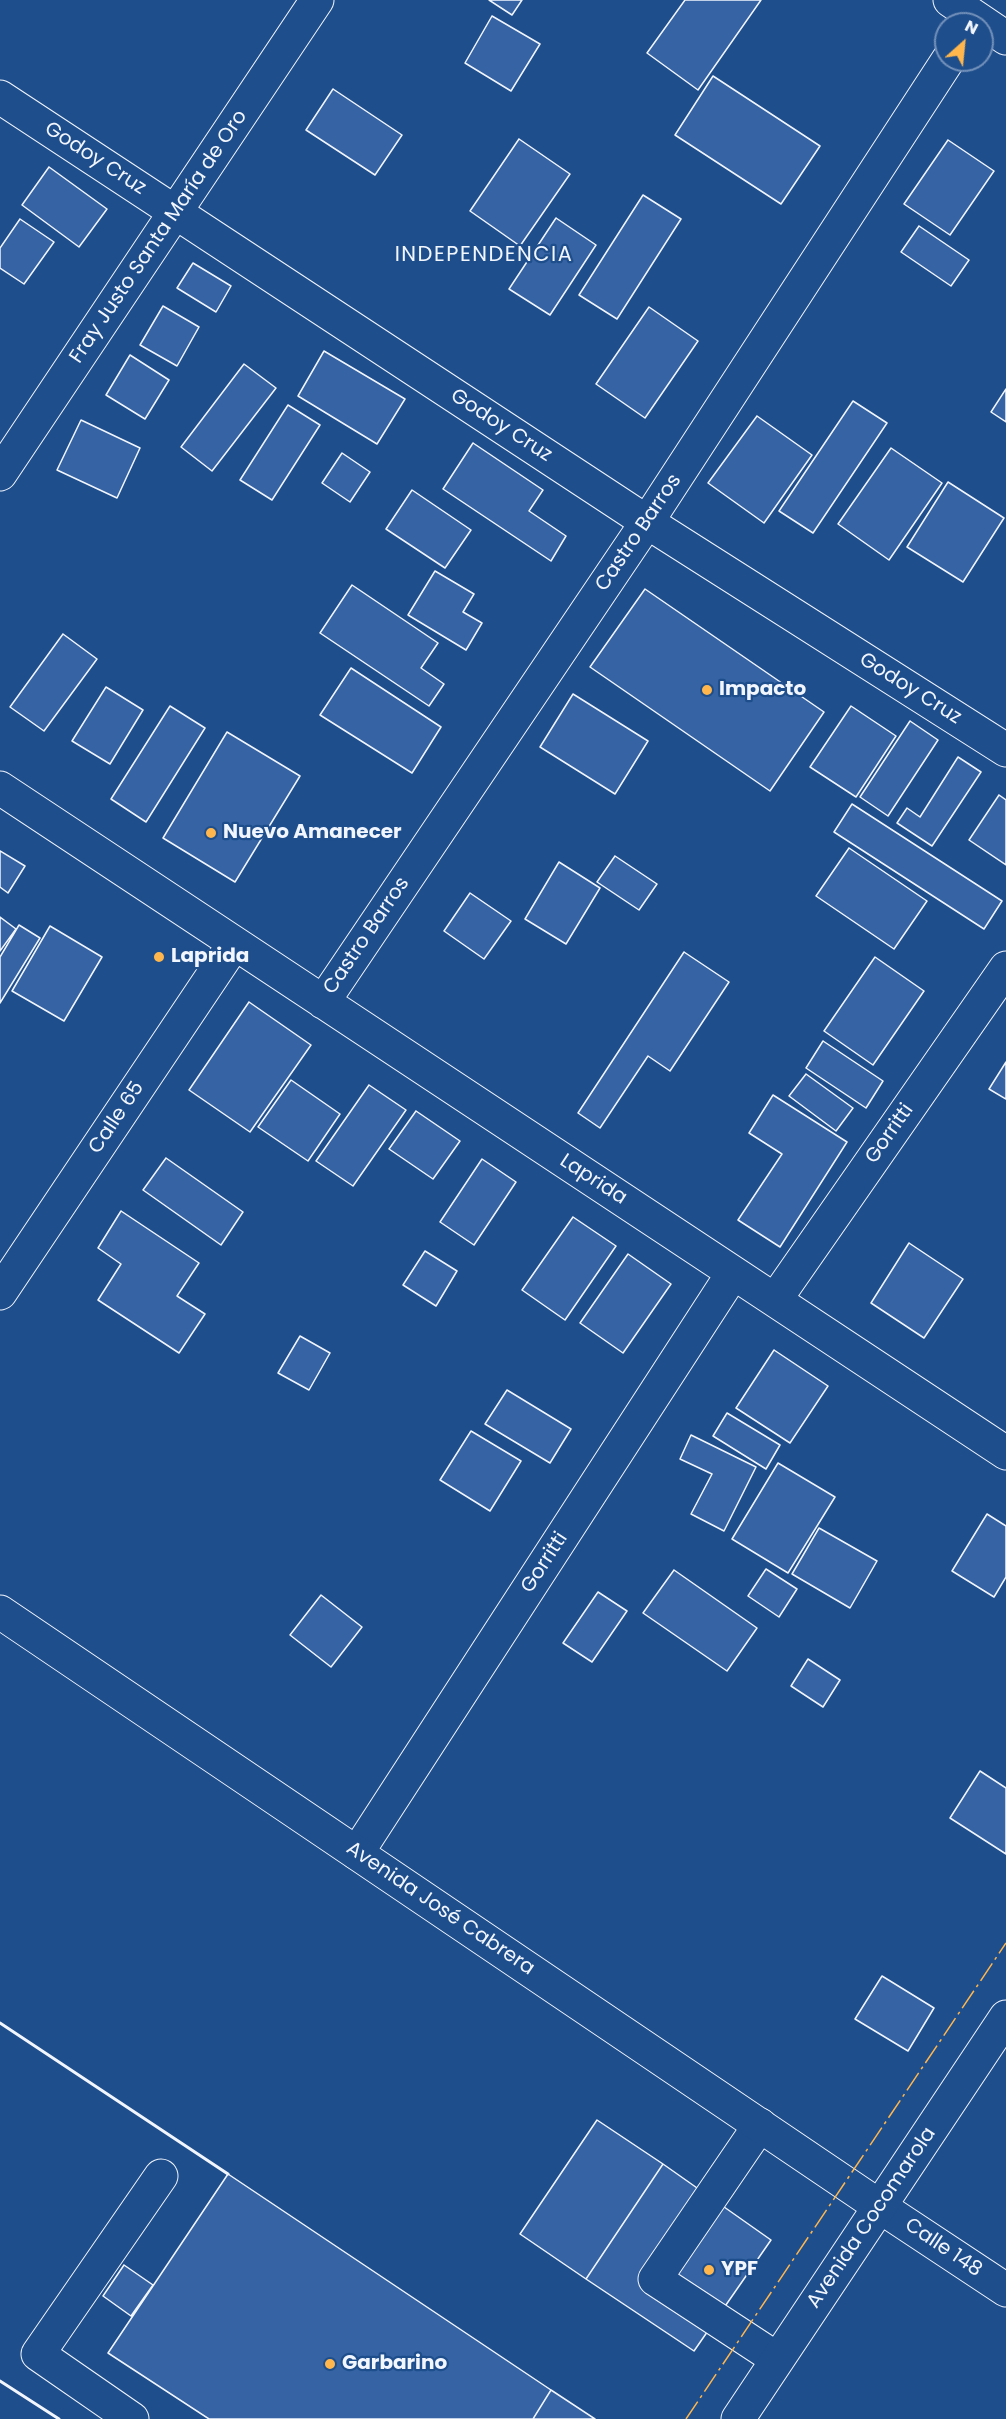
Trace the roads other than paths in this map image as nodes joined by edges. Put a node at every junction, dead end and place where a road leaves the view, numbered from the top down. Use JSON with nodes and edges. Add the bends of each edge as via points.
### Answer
{"nodes":[{"id":1,"x":317,"y":0,"type":"edge"},
{"id":2,"x":971,"y":10,"type":"edge"},
{"id":3,"x":1006,"y":38,"type":"edge"},
{"id":4,"x":940,"y":72,"type":"edge"},
{"id":5,"x":0,"y":97,"type":"edge"},
{"id":6,"x":176,"y":212,"type":"junction"},
{"id":7,"x":0,"y":474,"type":"edge"},
{"id":8,"x":647,"y":522,"type":"junction"},
{"id":9,"x":1006,"y":750,"type":"edge"},
{"id":10,"x":0,"y":788,"type":"edge"},
{"id":11,"x":234,"y":944,"type":"junction"},
{"id":12,"x":1006,"y":968,"type":"edge"},
{"id":13,"x":322,"y":1002,"type":"junction"},
{"id":14,"x":734,"y":1273,"type":"junction"},
{"id":15,"x":0,"y":1293,"type":"edge"},
{"id":16,"x":775,"y":1300,"type":"junction"},
{"id":17,"x":1006,"y":1453,"type":"edge"},
{"id":18,"x":0,"y":1612,"type":"edge"},
{"id":19,"x":357,"y":1853,"type":"junction"},
{"id":20,"x":1006,"y":2018,"type":"edge"},
{"id":21,"x":760,"y":2125,"type":"junction"},
{"id":22,"x":161,"y":2176,"type":"dead end"},
{"id":23,"x":879,"y":2206,"type":"junction"},
{"id":24,"x":1006,"y":2290,"type":"edge"},
{"id":25,"x":777,"y":2359,"type":"junction"},
{"id":26,"x":132,"y":2419,"type":"edge"},
{"id":27,"x":738,"y":2419,"type":"edge"}],
"edges":[{"from":1,"to":6,"type":"street","name":"Fray Justo Santa María de Oro"},
{"from":2,"to":3,"type":"street"},
{"from":4,"to":8,"type":"street","name":"Castro Barros"},
{"from":5,"to":6,"type":"street","name":"Godoy Cruz"},
{"from":6,"to":7,"type":"street","name":"Fray Justo Santa María de Oro"},
{"from":6,"to":8,"type":"street","name":"Godoy Cruz"},
{"from":8,"to":9,"type":"street","name":"Godoy Cruz"},
{"from":8,"to":13,"type":"street","name":"Castro Barros"},
{"from":10,"to":11,"type":"street","name":"Laprida"},
{"from":11,"to":13,"type":"street","name":"Laprida"},
{"from":11,"to":15,"type":"street","name":"Calle 65"},
{"from":12,"to":16,"type":"street","name":"Gorritti"},
{"from":13,"to":14,"type":"street","name":"Laprida"},
{"from":14,"to":16,"type":"street","name":"Laprida"},
{"from":14,"to":19,"type":"street","name":"Gorritti"},
{"from":16,"to":17,"type":"street","name":"Laprida"},
{"from":18,"to":19,"type":"street","name":"Avenida José Cabrera"},
{"from":19,"to":21,"type":"street","name":"Avenida José Cabrera"},
{"from":20,"to":23,"type":"street","name":"Avenida Cocomarola"},
{"from":21,"to":23,"type":"street","name":"Avenida José Cabrera"},
{"from":21,"to":25,"type":"street","via":[[655,2279]]},
{"from":22,"to":26,"type":"street","via":[[38,2354]]},
{"from":23,"to":24,"type":"street","name":"Calle 148"},
{"from":23,"to":25,"type":"street","name":"Avenida Cocomarola"},
{"from":25,"to":27,"type":"street","name":"Avenida Cocomarola"}]}
